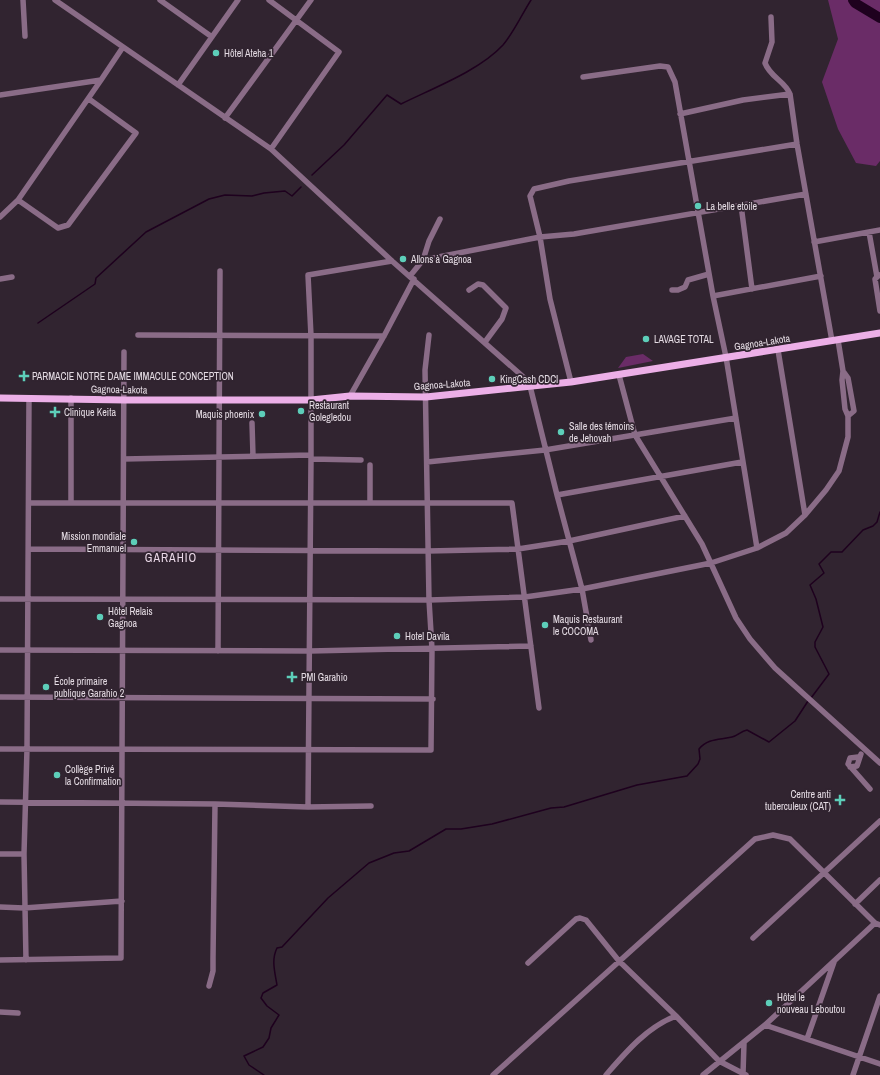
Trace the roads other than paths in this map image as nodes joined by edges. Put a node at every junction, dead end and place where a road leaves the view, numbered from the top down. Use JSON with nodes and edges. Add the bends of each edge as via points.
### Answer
{"nodes":[{"id":1,"x":23,"y":0,"type":"edge"},
{"id":2,"x":55,"y":0,"type":"edge"},
{"id":3,"x":160,"y":0,"type":"edge"},
{"id":4,"x":238,"y":0,"type":"edge"},
{"id":5,"x":269,"y":0,"type":"edge"},
{"id":6,"x":311,"y":0,"type":"edge"},
{"id":7,"x":63,"y":2,"type":"edge"},
{"id":8,"x":771,"y":17,"type":"dead end"},
{"id":9,"x":297,"y":19,"type":"junction"},
{"id":10,"x":25,"y":36,"type":"dead end"},
{"id":11,"x":212,"y":37,"type":"junction"},
{"id":12,"x":123,"y":47,"type":"junction"},
{"id":13,"x":583,"y":77,"type":"dead end"},
{"id":14,"x":101,"y":80,"type":"junction"},
{"id":15,"x":178,"y":85,"type":"junction"},
{"id":16,"x":0,"y":94,"type":"edge"},
{"id":17,"x":790,"y":94,"type":"junction"},
{"id":18,"x":89,"y":99,"type":"junction"},
{"id":19,"x":680,"y":114,"type":"junction"},
{"id":20,"x":225,"y":118,"type":"junction"},
{"id":21,"x":797,"y":144,"type":"junction"},
{"id":22,"x":271,"y":149,"type":"junction"},
{"id":23,"x":688,"y":162,"type":"junction"},
{"id":24,"x":806,"y":194,"type":"junction"},
{"id":25,"x":18,"y":200,"type":"junction"},
{"id":26,"x":741,"y":205,"type":"junction"},
{"id":27,"x":698,"y":213,"type":"junction"},
{"id":28,"x":0,"y":217,"type":"edge"},
{"id":29,"x":440,"y":219,"type":"dead end"},
{"id":30,"x":880,"y":230,"type":"edge"},
{"id":31,"x":869,"y":232,"type":"junction"},
{"id":32,"x":540,"y":237,"type":"junction"},
{"id":33,"x":814,"y":242,"type":"junction"},
{"id":34,"x":423,"y":260,"type":"junction"},
{"id":35,"x":392,"y":261,"type":"junction"},
{"id":36,"x":220,"y":271,"type":"dead end"},
{"id":37,"x":709,"y":274,"type":"junction"},
{"id":38,"x":878,"y":275,"type":"edge"},
{"id":39,"x":821,"y":276,"type":"junction"},
{"id":40,"x":12,"y":277,"type":"dead end"},
{"id":41,"x":412,"y":278,"type":"junction"},
{"id":42,"x":0,"y":279,"type":"edge"},
{"id":43,"x":752,"y":289,"type":"junction"},
{"id":44,"x":469,"y":290,"type":"dead end"},
{"id":45,"x":672,"y":290,"type":"dead end"},
{"id":46,"x":713,"y":296,"type":"junction"},
{"id":47,"x":880,"y":311,"type":"edge"},
{"id":48,"x":880,"y":333,"type":"edge"},
{"id":49,"x":138,"y":335,"type":"dead end"},
{"id":50,"x":429,"y":335,"type":"dead end"},
{"id":51,"x":220,"y":336,"type":"junction"},
{"id":52,"x":311,"y":336,"type":"junction"},
{"id":53,"x":384,"y":336,"type":"junction"},
{"id":54,"x":835,"y":340,"type":"junction"},
{"id":55,"x":485,"y":342,"type":"junction"},
{"id":56,"x":778,"y":350,"type":"junction"},
{"id":57,"x":124,"y":352,"type":"dead end"},
{"id":58,"x":726,"y":357,"type":"junction"},
{"id":59,"x":843,"y":371,"type":"junction"},
{"id":60,"x":618,"y":375,"type":"junction"},
{"id":61,"x":571,"y":382,"type":"junction"},
{"id":62,"x":531,"y":387,"type":"junction"},
{"id":63,"x":350,"y":396,"type":"junction"},
{"id":64,"x":426,"y":397,"type":"junction"},
{"id":65,"x":0,"y":398,"type":"edge"},
{"id":66,"x":29,"y":398,"type":"junction"},
{"id":67,"x":71,"y":398,"type":"junction"},
{"id":68,"x":125,"y":400,"type":"junction"},
{"id":69,"x":220,"y":400,"type":"junction"},
{"id":70,"x":311,"y":400,"type":"junction"},
{"id":71,"x":848,"y":416,"type":"junction"},
{"id":72,"x":736,"y":418,"type":"junction"},
{"id":73,"x":252,"y":423,"type":"dead end"},
{"id":74,"x":636,"y":435,"type":"junction"},
{"id":75,"x":545,"y":450,"type":"junction"},
{"id":76,"x":219,"y":456,"type":"junction"},
{"id":77,"x":253,"y":456,"type":"junction"},
{"id":78,"x":311,"y":457,"type":"junction"},
{"id":79,"x":124,"y":459,"type":"junction"},
{"id":80,"x":361,"y":460,"type":"dead end"},
{"id":81,"x":427,"y":462,"type":"junction"},
{"id":82,"x":742,"y":462,"type":"junction"},
{"id":83,"x":370,"y":465,"type":"dead end"},
{"id":84,"x":659,"y":476,"type":"junction"},
{"id":85,"x":557,"y":496,"type":"junction"},
{"id":86,"x":29,"y":503,"type":"junction"},
{"id":87,"x":71,"y":503,"type":"junction"},
{"id":88,"x":124,"y":503,"type":"junction"},
{"id":89,"x":218,"y":503,"type":"junction"},
{"id":90,"x":370,"y":503,"type":"junction"},
{"id":91,"x":311,"y":504,"type":"junction"},
{"id":92,"x":427,"y":504,"type":"junction"},
{"id":93,"x":805,"y":514,"type":"junction"},
{"id":94,"x":685,"y":516,"type":"junction"},
{"id":95,"x":569,"y":540,"type":"junction"},
{"id":96,"x":757,"y":548,"type":"junction"},
{"id":97,"x":29,"y":549,"type":"junction"},
{"id":98,"x":518,"y":549,"type":"junction"},
{"id":99,"x":123,"y":550,"type":"junction"},
{"id":100,"x":217,"y":550,"type":"junction"},
{"id":101,"x":311,"y":550,"type":"junction"},
{"id":102,"x":428,"y":551,"type":"junction"},
{"id":103,"x":711,"y":563,"type":"junction"},
{"id":104,"x":582,"y":589,"type":"junction"},
{"id":105,"x":525,"y":596,"type":"junction"},
{"id":106,"x":0,"y":599,"type":"edge"},
{"id":107,"x":28,"y":599,"type":"junction"},
{"id":108,"x":123,"y":599,"type":"junction"},
{"id":109,"x":219,"y":600,"type":"junction"},
{"id":110,"x":310,"y":600,"type":"junction"},
{"id":111,"x":429,"y":600,"type":"junction"},
{"id":112,"x":591,"y":640,"type":"dead end"},
{"id":113,"x":531,"y":646,"type":"junction"},
{"id":114,"x":432,"y":649,"type":"junction"},
{"id":115,"x":0,"y":650,"type":"edge"},
{"id":116,"x":28,"y":650,"type":"junction"},
{"id":117,"x":123,"y":651,"type":"junction"},
{"id":118,"x":218,"y":651,"type":"junction"},
{"id":119,"x":310,"y":651,"type":"junction"},
{"id":120,"x":122,"y":696,"type":"junction"},
{"id":121,"x":0,"y":697,"type":"edge"},
{"id":122,"x":28,"y":697,"type":"junction"},
{"id":123,"x":432,"y":699,"type":"junction"},
{"id":124,"x":310,"y":700,"type":"junction"},
{"id":125,"x":539,"y":708,"type":"dead end"},
{"id":126,"x":0,"y":749,"type":"edge"},
{"id":127,"x":27,"y":749,"type":"junction"},
{"id":128,"x":122,"y":750,"type":"junction"},
{"id":129,"x":309,"y":750,"type":"junction"},
{"id":130,"x":864,"y":750,"type":"junction"},
{"id":131,"x":858,"y":757,"type":"junction"},
{"id":132,"x":880,"y":763,"type":"edge"},
{"id":133,"x":850,"y":767,"type":"junction"},
{"id":134,"x":870,"y":789,"type":"dead end"},
{"id":135,"x":0,"y":802,"type":"edge"},
{"id":136,"x":26,"y":802,"type":"junction"},
{"id":137,"x":121,"y":803,"type":"junction"},
{"id":138,"x":215,"y":804,"type":"junction"},
{"id":139,"x":371,"y":806,"type":"dead end"},
{"id":140,"x":308,"y":808,"type":"junction"},
{"id":141,"x":880,"y":821,"type":"edge"},
{"id":142,"x":0,"y":854,"type":"edge"},
{"id":143,"x":24,"y":854,"type":"junction"},
{"id":144,"x":824,"y":872,"type":"junction"},
{"id":145,"x":880,"y":880,"type":"edge"},
{"id":146,"x":122,"y":901,"type":"junction"},
{"id":147,"x":855,"y":904,"type":"junction"},
{"id":148,"x":0,"y":907,"type":"edge"},
{"id":149,"x":24,"y":908,"type":"junction"},
{"id":150,"x":877,"y":924,"type":"edge"},
{"id":151,"x":753,"y":938,"type":"dead end"},
{"id":152,"x":0,"y":960,"type":"edge"},
{"id":153,"x":26,"y":960,"type":"junction"},
{"id":154,"x":835,"y":960,"type":"junction"},
{"id":155,"x":619,"y":961,"type":"junction"},
{"id":156,"x":528,"y":963,"type":"dead end"},
{"id":157,"x":209,"y":986,"type":"dead end"},
{"id":158,"x":880,"y":996,"type":"edge"},
{"id":159,"x":0,"y":1012,"type":"edge"},
{"id":160,"x":18,"y":1013,"type":"dead end"},
{"id":161,"x":676,"y":1016,"type":"junction"},
{"id":162,"x":765,"y":1025,"type":"junction"},
{"id":163,"x":807,"y":1039,"type":"junction"},
{"id":164,"x":744,"y":1043,"type":"junction"},
{"id":165,"x":859,"y":1057,"type":"junction"},
{"id":166,"x":719,"y":1061,"type":"junction"},
{"id":167,"x":880,"y":1064,"type":"edge"},
{"id":168,"x":744,"y":1074,"type":"edge"},
{"id":169,"x":493,"y":1075,"type":"edge"},
{"id":170,"x":606,"y":1075,"type":"edge"},
{"id":171,"x":703,"y":1075,"type":"edge"},
{"id":172,"x":853,"y":1075,"type":"edge"}],
"edges":[{"from":1,"to":10,"type":"street"},
{"from":2,"to":7,"type":"street"},
{"from":3,"to":11,"type":"street"},
{"from":4,"to":11,"type":"street"},
{"from":5,"to":9,"type":"street"},
{"from":6,"to":9,"type":"street"},
{"from":7,"to":12,"type":"street"},
{"from":8,"to":17,"type":"street","via":[[772,42],[765,63],[772,74],[788,88]]},
{"from":9,"to":20,"type":"street"},
{"from":9,"to":22,"type":"street","via":[[339,52]]},
{"from":11,"to":15,"type":"street"},
{"from":12,"to":14,"type":"street"},
{"from":12,"to":15,"type":"street"},
{"from":13,"to":19,"type":"street","via":[[668,67],[675,82]]},
{"from":14,"to":16,"type":"street"},
{"from":14,"to":18,"type":"street"},
{"from":15,"to":20,"type":"street"},
{"from":17,"to":19,"type":"street","via":[[743,100]]},
{"from":17,"to":21,"type":"street"},
{"from":18,"to":25,"type":"street"},
{"from":18,"to":25,"type":"street","via":[[136,133],[68,225],[58,228]]},
{"from":19,"to":23,"type":"street"},
{"from":20,"to":22,"type":"street"},
{"from":21,"to":23,"type":"street"},
{"from":21,"to":24,"type":"street"},
{"from":22,"to":35,"type":"street"},
{"from":23,"to":27,"type":"street"},
{"from":23,"to":32,"type":"street","via":[[534,189],[530,196]]},
{"from":24,"to":26,"type":"street"},
{"from":24,"to":33,"type":"street"},
{"from":25,"to":28,"type":"street"},
{"from":26,"to":27,"type":"street"},
{"from":26,"to":43,"type":"street"},
{"from":27,"to":32,"type":"street","via":[[574,234]]},
{"from":27,"to":37,"type":"street"},
{"from":29,"to":34,"type":"street","via":[[429,240]]},
{"from":30,"to":31,"type":"street"},
{"from":31,"to":33,"type":"street"},
{"from":31,"to":38,"type":"street"},
{"from":32,"to":34,"type":"street"},
{"from":32,"to":61,"type":"street","via":[[550,299]]},
{"from":33,"to":39,"type":"street"},
{"from":34,"to":41,"type":"street"},
{"from":35,"to":41,"type":"street"},
{"from":35,"to":52,"type":"street","via":[[308,275]]},
{"from":36,"to":51,"type":"street"},
{"from":37,"to":45,"type":"street","via":[[693,277],[687,281],[685,287]]},
{"from":37,"to":46,"type":"street"},
{"from":38,"to":47,"type":"street","via":[[875,279]]},
{"from":39,"to":43,"type":"street"},
{"from":39,"to":54,"type":"street"},
{"from":40,"to":42,"type":"street"},
{"from":41,"to":53,"type":"street"},
{"from":41,"to":55,"type":"street"},
{"from":43,"to":46,"type":"street"},
{"from":44,"to":55,"type":"street","via":[[474,286],[483,285],[506,308],[502,319]]},
{"from":46,"to":58,"type":"street"},
{"from":48,"to":54,"type":"main road","name":"Gagnoa-Lakota"},
{"from":49,"to":51,"type":"street"},
{"from":50,"to":64,"type":"street","via":[[425,370]]},
{"from":51,"to":52,"type":"street"},
{"from":51,"to":69,"type":"street"},
{"from":52,"to":53,"type":"street"},
{"from":52,"to":70,"type":"street"},
{"from":53,"to":63,"type":"street"},
{"from":54,"to":56,"type":"main road","name":"Gagnoa-Lakota"},
{"from":54,"to":59,"type":"street"},
{"from":55,"to":62,"type":"street","via":[[530,382]]},
{"from":56,"to":58,"type":"main road","name":"Gagnoa-Lakota"},
{"from":56,"to":93,"type":"street"},
{"from":57,"to":68,"type":"street"},
{"from":58,"to":60,"type":"main road","name":"Gagnoa-Lakota"},
{"from":58,"to":72,"type":"street"},
{"from":59,"to":71,"type":"street","via":[[845,409]]},
{"from":59,"to":71,"type":"street","via":[[848,378],[854,411]]},
{"from":60,"to":61,"type":"main road","name":"Gagnoa-Lakota"},
{"from":60,"to":74,"type":"street"},
{"from":61,"to":62,"type":"main road","name":"Gagnoa-Lakota"},
{"from":62,"to":64,"type":"main road","name":"Gagnoa-Lakota"},
{"from":62,"to":75,"type":"street"},
{"from":63,"to":64,"type":"main road","name":"Gagnoa-Lakota"},
{"from":63,"to":70,"type":"main road","name":"Gagnoa-Lakota"},
{"from":64,"to":81,"type":"street"},
{"from":65,"to":66,"type":"main road","name":"Gagnoa-Lakota"},
{"from":66,"to":67,"type":"main road","name":"Gagnoa-Lakota"},
{"from":66,"to":86,"type":"street"},
{"from":67,"to":68,"type":"main road","name":"Gagnoa-Lakota"},
{"from":67,"to":87,"type":"street"},
{"from":68,"to":69,"type":"main road","name":"Gagnoa-Lakota"},
{"from":68,"to":79,"type":"street"},
{"from":69,"to":70,"type":"main road","name":"Gagnoa-Lakota"},
{"from":69,"to":76,"type":"street"},
{"from":70,"to":78,"type":"street"},
{"from":71,"to":93,"type":"street","via":[[848,437],[839,470]]},
{"from":72,"to":74,"type":"street"},
{"from":72,"to":82,"type":"street"},
{"from":73,"to":77,"type":"street"},
{"from":74,"to":75,"type":"street"},
{"from":74,"to":84,"type":"street"},
{"from":75,"to":81,"type":"street"},
{"from":75,"to":85,"type":"street"},
{"from":76,"to":77,"type":"street"},
{"from":76,"to":79,"type":"street"},
{"from":76,"to":89,"type":"street"},
{"from":77,"to":78,"type":"street"},
{"from":78,"to":80,"type":"street"},
{"from":78,"to":91,"type":"street"},
{"from":79,"to":88,"type":"street"},
{"from":81,"to":92,"type":"street"},
{"from":82,"to":84,"type":"street"},
{"from":82,"to":96,"type":"street"},
{"from":83,"to":90,"type":"street"},
{"from":84,"to":85,"type":"street"},
{"from":84,"to":94,"type":"street"},
{"from":85,"to":95,"type":"street"},
{"from":86,"to":87,"type":"street"},
{"from":86,"to":97,"type":"street"},
{"from":87,"to":88,"type":"street"},
{"from":88,"to":89,"type":"street"},
{"from":88,"to":99,"type":"street"},
{"from":89,"to":91,"type":"street"},
{"from":89,"to":100,"type":"street"},
{"from":90,"to":91,"type":"street"},
{"from":90,"to":92,"type":"street"},
{"from":91,"to":101,"type":"street"},
{"from":92,"to":98,"type":"street","via":[[512,503]]},
{"from":92,"to":102,"type":"street"},
{"from":93,"to":96,"type":"street","via":[[786,533]]},
{"from":94,"to":95,"type":"street"},
{"from":94,"to":103,"type":"street"},
{"from":95,"to":98,"type":"street"},
{"from":95,"to":104,"type":"street"},
{"from":96,"to":103,"type":"street"},
{"from":97,"to":99,"type":"street"},
{"from":97,"to":107,"type":"street"},
{"from":98,"to":102,"type":"street"},
{"from":98,"to":105,"type":"street"},
{"from":99,"to":100,"type":"street"},
{"from":99,"to":108,"type":"street"},
{"from":100,"to":101,"type":"street"},
{"from":100,"to":109,"type":"street"},
{"from":101,"to":102,"type":"street"},
{"from":101,"to":110,"type":"street"},
{"from":102,"to":111,"type":"street"},
{"from":103,"to":104,"type":"street"},
{"from":103,"to":130,"type":"street","via":[[736,618],[764,656],[810,702]]},
{"from":104,"to":105,"type":"street"},
{"from":104,"to":112,"type":"street"},
{"from":105,"to":111,"type":"street"},
{"from":105,"to":113,"type":"street"},
{"from":106,"to":107,"type":"street"},
{"from":107,"to":108,"type":"street"},
{"from":107,"to":116,"type":"street"},
{"from":108,"to":109,"type":"street"},
{"from":108,"to":117,"type":"street"},
{"from":109,"to":110,"type":"street"},
{"from":109,"to":118,"type":"street"},
{"from":110,"to":111,"type":"street"},
{"from":110,"to":119,"type":"street"},
{"from":111,"to":114,"type":"street"},
{"from":113,"to":114,"type":"street"},
{"from":113,"to":125,"type":"street"},
{"from":114,"to":119,"type":"street"},
{"from":114,"to":123,"type":"street"},
{"from":115,"to":116,"type":"street"},
{"from":116,"to":117,"type":"street"},
{"from":116,"to":122,"type":"street"},
{"from":117,"to":118,"type":"street"},
{"from":117,"to":120,"type":"street"},
{"from":118,"to":119,"type":"street"},
{"from":119,"to":124,"type":"street"},
{"from":120,"to":122,"type":"street"},
{"from":120,"to":124,"type":"street"},
{"from":120,"to":128,"type":"street"},
{"from":121,"to":122,"type":"street"},
{"from":122,"to":127,"type":"street"},
{"from":123,"to":124,"type":"street"},
{"from":123,"to":129,"type":"street","via":[[431,750]]},
{"from":124,"to":129,"type":"street"},
{"from":126,"to":127,"type":"street"},
{"from":127,"to":128,"type":"street"},
{"from":127,"to":136,"type":"street"},
{"from":128,"to":129,"type":"street"},
{"from":128,"to":137,"type":"street"},
{"from":129,"to":140,"type":"street"},
{"from":130,"to":131,"type":"street"},
{"from":130,"to":132,"type":"street"},
{"from":131,"to":133,"type":"street","via":[[857,766]]},
{"from":131,"to":133,"type":"street","via":[[852,756],[849,759]]},
{"from":133,"to":134,"type":"street"},
{"from":135,"to":136,"type":"street"},
{"from":136,"to":137,"type":"street"},
{"from":136,"to":143,"type":"street"},
{"from":137,"to":138,"type":"street"},
{"from":137,"to":146,"type":"street"},
{"from":138,"to":140,"type":"street"},
{"from":138,"to":157,"type":"street","via":[[213,964]]},
{"from":139,"to":140,"type":"street"},
{"from":141,"to":144,"type":"street"},
{"from":142,"to":143,"type":"street"},
{"from":143,"to":149,"type":"street"},
{"from":144,"to":147,"type":"street"},
{"from":144,"to":151,"type":"street"},
{"from":144,"to":155,"type":"street","via":[[790,839],[773,835],[756,840],[747,845]]},
{"from":145,"to":147,"type":"street"},
{"from":146,"to":149,"type":"street"},
{"from":146,"to":153,"type":"street","via":[[121,958]]},
{"from":147,"to":150,"type":"street"},
{"from":148,"to":149,"type":"street"},
{"from":149,"to":153,"type":"street"},
{"from":150,"to":154,"type":"street"},
{"from":152,"to":153,"type":"street"},
{"from":154,"to":162,"type":"street"},
{"from":154,"to":163,"type":"street"},
{"from":155,"to":156,"type":"street","via":[[586,920],[580,918]]},
{"from":155,"to":161,"type":"street"},
{"from":155,"to":169,"type":"street"},
{"from":158,"to":165,"type":"street"},
{"from":159,"to":160,"type":"street"},
{"from":161,"to":166,"type":"street"},
{"from":161,"to":170,"type":"street","via":[[657,1026],[636,1043]]},
{"from":162,"to":163,"type":"street"},
{"from":162,"to":164,"type":"street"},
{"from":163,"to":165,"type":"street"},
{"from":164,"to":166,"type":"street"},
{"from":164,"to":168,"type":"street"},
{"from":165,"to":167,"type":"street"},
{"from":165,"to":172,"type":"street"},
{"from":166,"to":168,"type":"street"},
{"from":166,"to":171,"type":"street"}]}
